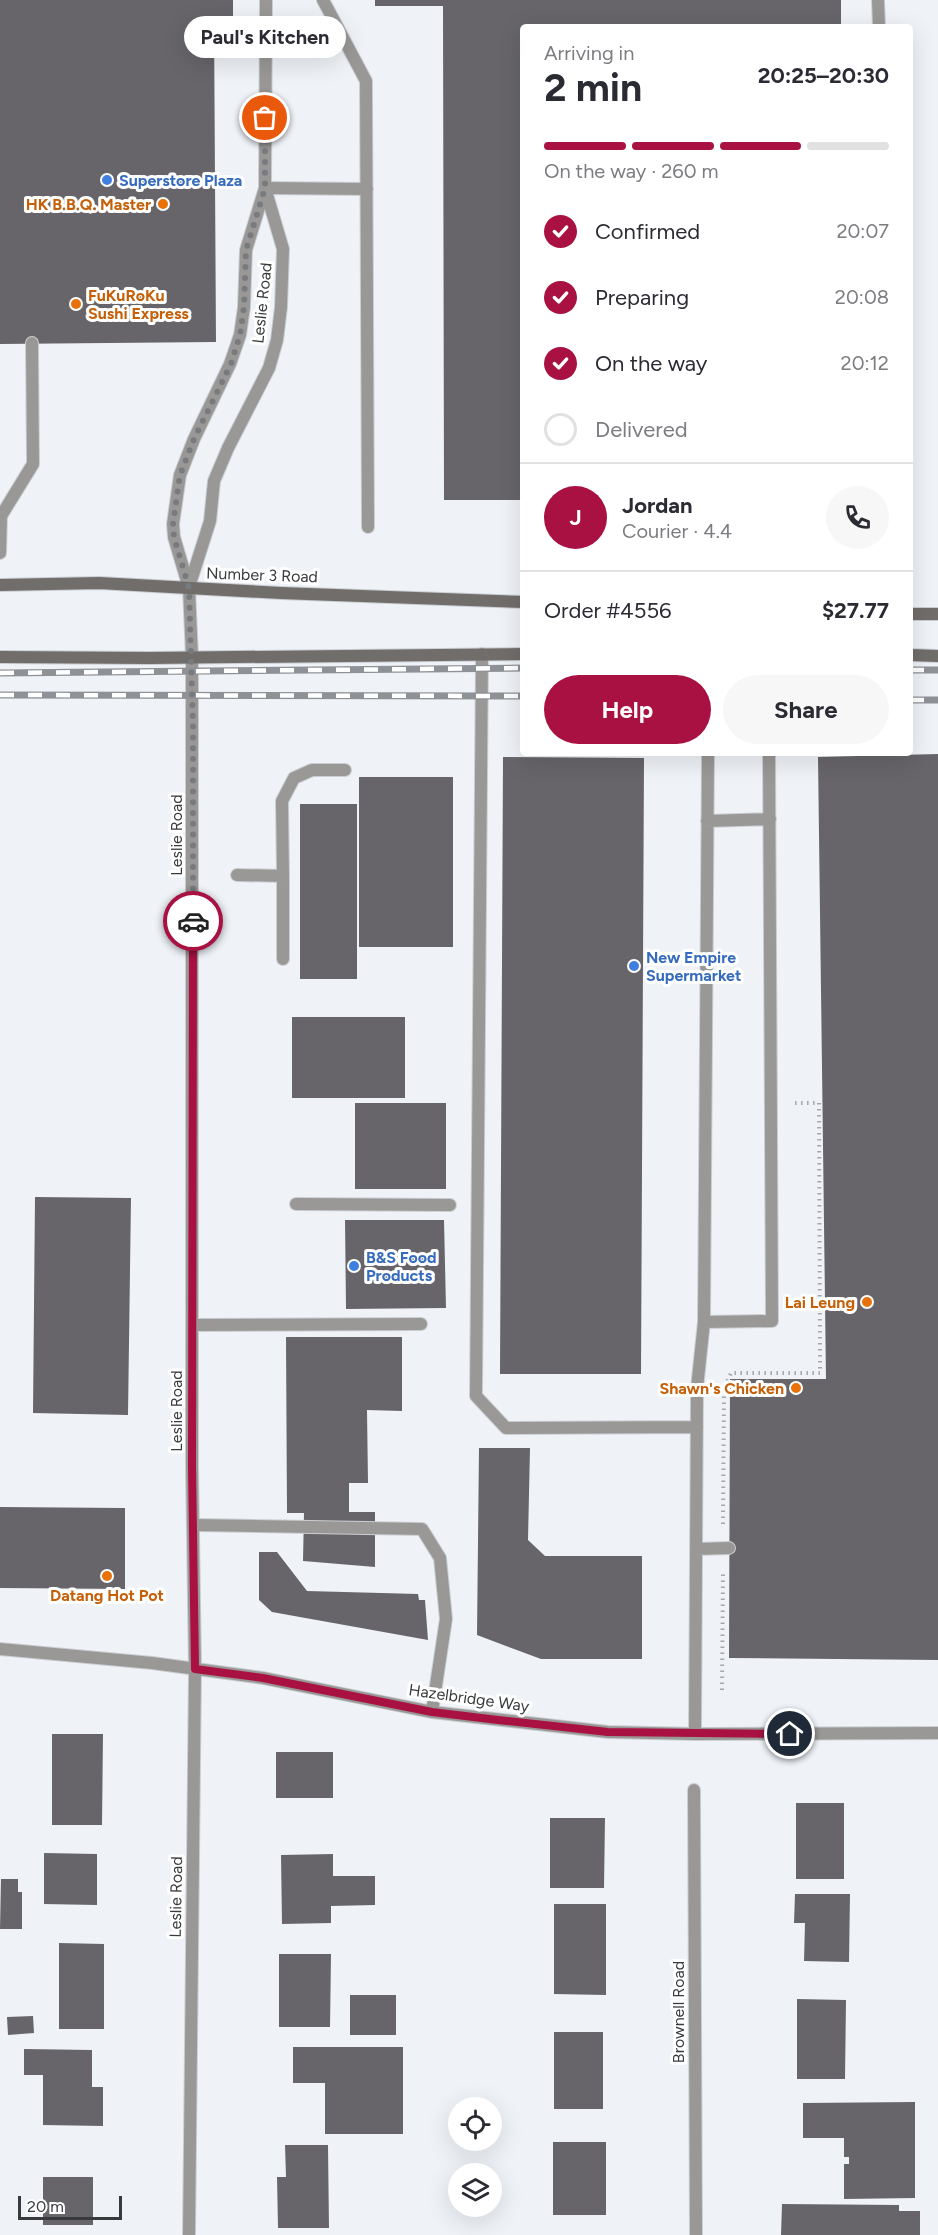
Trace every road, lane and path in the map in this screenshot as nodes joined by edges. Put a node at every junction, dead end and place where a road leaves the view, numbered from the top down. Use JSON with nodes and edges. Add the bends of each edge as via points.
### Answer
{"nodes":[{"id":1,"x":266,"y":0,"type":"edge"},
{"id":2,"x":322,"y":0,"type":"edge"},
{"id":3,"x":878,"y":0,"type":"edge"},
{"id":4,"x":879,"y":24,"type":"edge"},
{"id":5,"x":265,"y":188,"type":"junction"},
{"id":6,"x":367,"y":189,"type":"junction"},
{"id":7,"x":32,"y":343,"type":"dead end"},
{"id":8,"x":368,"y":527,"type":"dead end"},
{"id":9,"x":0,"y":553,"type":"edge"},
{"id":10,"x":0,"y":585,"type":"edge"},
{"id":11,"x":189,"y":588,"type":"junction"},
{"id":12,"x":520,"y":602,"type":"edge"},
{"id":13,"x":913,"y":614,"type":"edge"},
{"id":14,"x":938,"y":614,"type":"edge"},
{"id":15,"x":482,"y":654,"type":"junction"},
{"id":16,"x":520,"y":654,"type":"edge"},
{"id":17,"x":913,"y":655,"type":"edge"},
{"id":18,"x":938,"y":656,"type":"edge"},
{"id":19,"x":0,"y":657,"type":"edge"},
{"id":20,"x":192,"y":657,"type":"junction"},
{"id":21,"x":708,"y":756,"type":"edge"},
{"id":22,"x":769,"y":756,"type":"edge"},
{"id":23,"x":345,"y":770,"type":"dead end"},
{"id":24,"x":770,"y":819,"type":"junction"},
{"id":25,"x":707,"y":821,"type":"junction"},
{"id":26,"x":237,"y":875,"type":"dead end"},
{"id":27,"x":283,"y":876,"type":"junction"},
{"id":28,"x":283,"y":959,"type":"dead end"},
{"id":29,"x":790,"y":1103,"type":"dead end"},
{"id":30,"x":296,"y":1204,"type":"dead end"},
{"id":31,"x":450,"y":1204,"type":"dead end"},
{"id":32,"x":704,"y":1322,"type":"junction"},
{"id":33,"x":421,"y":1324,"type":"dead end"},
{"id":34,"x":192,"y":1325,"type":"junction"},
{"id":35,"x":697,"y":1427,"type":"junction"},
{"id":36,"x":194,"y":1525,"type":"junction"},
{"id":37,"x":726,"y":1548,"type":"junction"},
{"id":38,"x":696,"y":1549,"type":"junction"},
{"id":39,"x":0,"y":1648,"type":"edge"},
{"id":40,"x":195,"y":1669,"type":"junction"},
{"id":41,"x":722,"y":1690,"type":"dead end"},
{"id":42,"x":432,"y":1712,"type":"junction"},
{"id":43,"x":938,"y":1733,"type":"edge"},
{"id":44,"x":695,"y":1734,"type":"junction"},
{"id":45,"x":694,"y":1790,"type":"dead end"},
{"id":46,"x":189,"y":2235,"type":"edge"},
{"id":47,"x":696,"y":2235,"type":"edge"}],
"edges":[{"from":1,"to":5,"type":"street","name":"Leslie Road"},
{"from":2,"to":6,"type":"street","via":[[366,81]]},
{"from":3,"to":4,"type":"street"},
{"from":5,"to":6,"type":"street"},
{"from":5,"to":11,"type":"street","name":"Leslie Road","via":[[246,250],[240,335],[231,364],[180,475],[174,537]]},
{"from":5,"to":11,"type":"street","name":"Leslie Road","via":[[283,249],[277,340],[269,368],[214,481],[210,521]]},
{"from":6,"to":8,"type":"street"},
{"from":7,"to":9,"type":"street","via":[[33,464],[1,516]]},
{"from":10,"to":11,"type":"main road","name":"Number 3 Road"},
{"from":11,"to":12,"type":"main road","name":"Number 3 Road"},
{"from":11,"to":20,"type":"street","name":"Leslie Road"},
{"from":13,"to":14,"type":"main road"},
{"from":15,"to":16,"type":"main road"},
{"from":15,"to":20,"type":"main road"},
{"from":15,"to":35,"type":"street","via":[[476,1396],[506,1428]]},
{"from":17,"to":18,"type":"main road"},
{"from":19,"to":20,"type":"main road"},
{"from":20,"to":34,"type":"street","name":"Leslie Road"},
{"from":21,"to":25,"type":"street"},
{"from":22,"to":24,"type":"street"},
{"from":23,"to":27,"type":"street","via":[[312,770],[294,778],[282,801]]},
{"from":24,"to":25,"type":"street"},
{"from":24,"to":32,"type":"street","via":[[772,1321]]},
{"from":25,"to":32,"type":"street"},
{"from":26,"to":27,"type":"street"},
{"from":27,"to":28,"type":"street"},
{"from":29,"to":37,"type":"path","via":[[819,1103],[820,1373],[731,1373],[724,1388]]},
{"from":30,"to":31,"type":"street"},
{"from":32,"to":35,"type":"street"},
{"from":33,"to":34,"type":"street"},
{"from":34,"to":36,"type":"street","name":"Leslie Road"},
{"from":35,"to":38,"type":"street"},
{"from":36,"to":40,"type":"street","name":"Leslie Road"},
{"from":36,"to":42,"type":"street","via":[[422,1529],[440,1558],[446,1619]]},
{"from":37,"to":38,"type":"street"},
{"from":37,"to":41,"type":"path"},
{"from":38,"to":44,"type":"street"},
{"from":39,"to":40,"type":"street","name":"Hazelbridge Way"},
{"from":40,"to":42,"type":"street","name":"Hazelbridge Way","via":[[263,1678]]},
{"from":40,"to":46,"type":"street","name":"Leslie Road"},
{"from":42,"to":44,"type":"street","name":"Hazelbridge Way","via":[[608,1732]]},
{"from":43,"to":44,"type":"street","name":"Hazelbridge Way"},
{"from":45,"to":47,"type":"street","name":"Brownell Road"}]}
